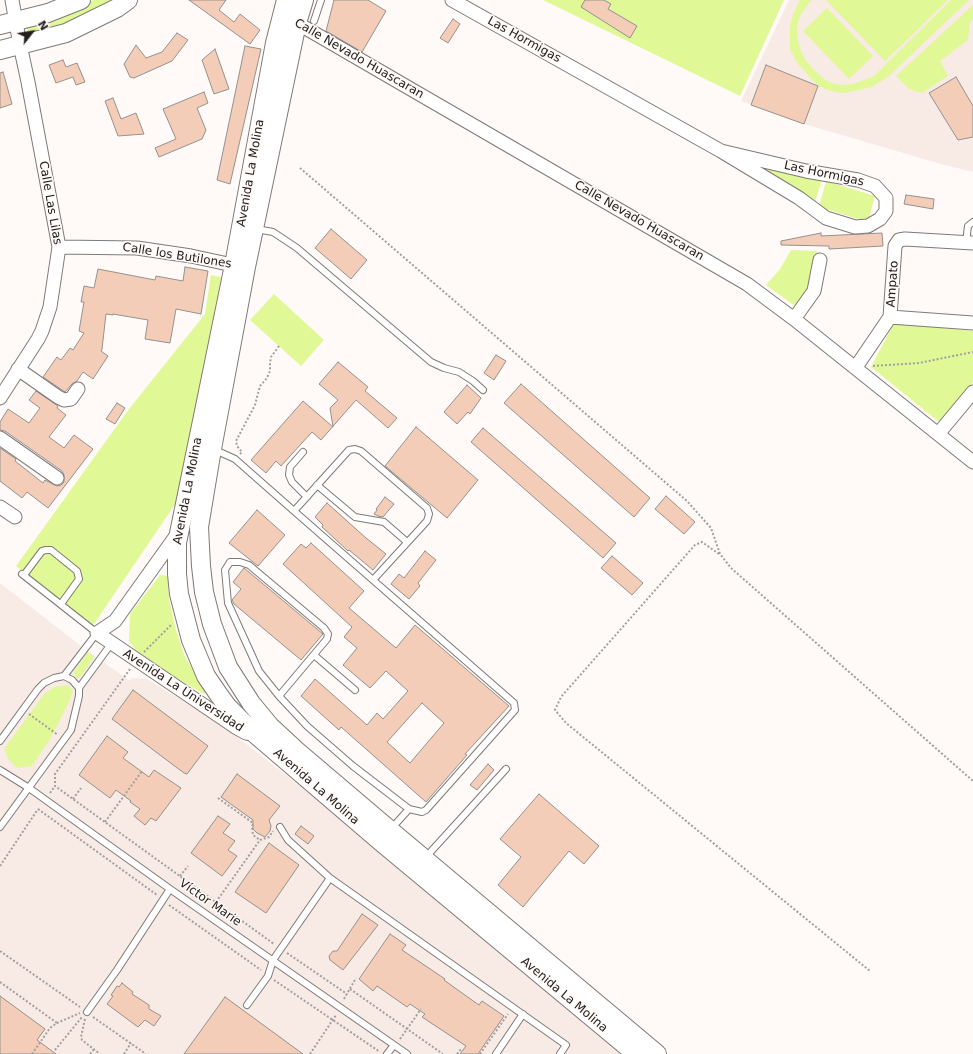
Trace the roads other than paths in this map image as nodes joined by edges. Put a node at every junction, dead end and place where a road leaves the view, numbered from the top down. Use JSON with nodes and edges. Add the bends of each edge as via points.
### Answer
{"nodes":[{"id":1,"x":12,"y":0,"type":"edge"},
{"id":2,"x":81,"y":0,"type":"edge"},
{"id":3,"x":128,"y":0,"type":"edge"},
{"id":4,"x":304,"y":0,"type":"edge"},
{"id":5,"x":321,"y":0,"type":"edge"},
{"id":6,"x":452,"y":0,"type":"edge"},
{"id":7,"x":295,"y":15,"type":"edge"},
{"id":8,"x":8,"y":23,"type":"edge"},
{"id":9,"x":20,"y":45,"type":"junction"},
{"id":10,"x":0,"y":50,"type":"edge"},
{"id":11,"x":722,"y":151,"type":"junction"},
{"id":12,"x":973,"y":222,"type":"edge"},
{"id":13,"x":254,"y":229,"type":"junction"},
{"id":14,"x":970,"y":243,"type":"edge"},
{"id":15,"x":59,"y":247,"type":"junction"},
{"id":16,"x":820,"y":260,"type":"dead end"},
{"id":17,"x":240,"y":266,"type":"junction"},
{"id":18,"x":890,"y":317,"type":"junction"},
{"id":19,"x":794,"y":319,"type":"junction"},
{"id":20,"x":973,"y":323,"type":"edge"},
{"id":21,"x":856,"y":367,"type":"junction"},
{"id":22,"x":18,"y":369,"type":"junction"},
{"id":23,"x":78,"y":389,"type":"dead end"},
{"id":24,"x":483,"y":390,"type":"dead end"},
{"id":25,"x":973,"y":392,"type":"edge"},
{"id":26,"x":0,"y":398,"type":"edge"},
{"id":27,"x":938,"y":434,"type":"junction"},
{"id":28,"x":0,"y":438,"type":"edge"},
{"id":29,"x":212,"y":449,"type":"junction"},
{"id":30,"x":303,"y":452,"type":"dead end"},
{"id":31,"x":973,"y":462,"type":"edge"},
{"id":32,"x":57,"y":478,"type":"dead end"},
{"id":33,"x":317,"y":485,"type":"junction"},
{"id":34,"x":307,"y":497,"type":"junction"},
{"id":35,"x":0,"y":507,"type":"edge"},
{"id":36,"x":294,"y":511,"type":"junction"},
{"id":37,"x":15,"y":517,"type":"dead end"},
{"id":38,"x":199,"y":527,"type":"junction"},
{"id":39,"x":179,"y":532,"type":"junction"},
{"id":40,"x":407,"y":542,"type":"junction"},
{"id":41,"x":373,"y":580,"type":"junction"},
{"id":42,"x":61,"y":604,"type":"junction"},
{"id":43,"x":114,"y":621,"type":"junction"},
{"id":44,"x":97,"y":633,"type":"junction"},
{"id":45,"x":112,"y":644,"type":"junction"},
{"id":46,"x":314,"y":655,"type":"junction"},
{"id":47,"x":64,"y":676,"type":"junction"},
{"id":48,"x":79,"y":688,"type":"junction"},
{"id":49,"x":354,"y":690,"type":"dead end"},
{"id":50,"x":279,"y":696,"type":"junction"},
{"id":51,"x":263,"y":730,"type":"junction"},
{"id":52,"x":0,"y":741,"type":"edge"},
{"id":53,"x":506,"y":769,"type":"dead end"},
{"id":54,"x":0,"y":770,"type":"edge"},
{"id":55,"x":29,"y":788,"type":"junction"},
{"id":56,"x":409,"y":810,"type":"junction"},
{"id":57,"x":277,"y":826,"type":"road end"},
{"id":58,"x":0,"y":827,"type":"edge"},
{"id":59,"x":390,"y":830,"type":"junction"},
{"id":60,"x":424,"y":859,"type":"junction"},
{"id":61,"x":330,"y":878,"type":"junction"},
{"id":62,"x":170,"y":889,"type":"junction"},
{"id":63,"x":273,"y":960,"type":"junction"},
{"id":64,"x":247,"y":1005,"type":"dead end"},
{"id":65,"x":87,"y":1012,"type":"road end"},
{"id":66,"x":523,"y":1014,"type":"junction"},
{"id":67,"x":395,"y":1045,"type":"junction"},
{"id":68,"x":387,"y":1054,"type":"edge"},
{"id":69,"x":407,"y":1054,"type":"edge"},
{"id":70,"x":496,"y":1054,"type":"edge"},
{"id":71,"x":560,"y":1054,"type":"edge"},
{"id":72,"x":636,"y":1054,"type":"edge"},
{"id":73,"x":657,"y":1054,"type":"edge"}],
"edges":[{"from":1,"to":8,"type":"street","name":"Calle Las Lilas"},
{"from":2,"to":8,"type":"main road","via":[[48,13]]},
{"from":3,"to":9,"type":"main road","via":[[66,33]]},
{"from":4,"to":7,"type":"main road","name":"Avenida La Molina"},
{"from":5,"to":7,"type":"lane"},
{"from":6,"to":11,"type":"street","name":"Las Hormigas"},
{"from":7,"to":13,"type":"main road","name":"Avenida La Molina"},
{"from":7,"to":17,"type":"main road","name":"Avenida La Molina","via":[[275,43]]},
{"from":7,"to":19,"type":"street","name":"Calle Nevado Huascaran","via":[[747,284]]},
{"from":8,"to":9,"type":"street","name":"Calle Las Lilas"},
{"from":9,"to":10,"type":"main road"},
{"from":9,"to":15,"type":"street","name":"Calle Las Lilas"},
{"from":11,"to":11,"type":"street","name":"Las Hormigas","via":[[800,198],[826,218],[855,227],[868,226],[880,219],[886,211],[886,198],[875,186],[858,180],[806,171]]},
{"from":12,"to":14,"type":"lane","via":[[968,226]]},
{"from":13,"to":17,"type":"main road","name":"Avenida La Molina"},
{"from":13,"to":24,"type":"lane","via":[[273,232],[297,248],[431,362],[459,372]]},
{"from":14,"to":18,"type":"street","name":"Ampato","via":[[900,240],[895,246]]},
{"from":15,"to":17,"type":"street","name":"Calle los Butilones","via":[[137,248]]},
{"from":15,"to":22,"type":"street","name":"Calle Las Lilas","via":[[46,321],[38,340]]},
{"from":16,"to":19,"type":"street","via":[[814,291]]},
{"from":17,"to":29,"type":"main road","name":"Avenida La Molina"},
{"from":17,"to":39,"type":"main road","name":"Avenida La Molina"},
{"from":18,"to":20,"type":"street"},
{"from":18,"to":21,"type":"street","name":"Ampato"},
{"from":19,"to":21,"type":"street","name":"Calle Nevado Huascaran"},
{"from":21,"to":27,"type":"street","name":"Calle Nevado Huascaran"},
{"from":22,"to":23,"type":"street","via":[[64,400],[71,399]]},
{"from":22,"to":26,"type":"street","name":"Calle Las Lilas"},
{"from":25,"to":27,"type":"street"},
{"from":27,"to":31,"type":"street","name":"Calle Nevado Huascaran"},
{"from":28,"to":32,"type":"street"},
{"from":29,"to":36,"type":"lane","via":[[236,460]]},
{"from":29,"to":38,"type":"main road","name":"Avenida La Molina"},
{"from":30,"to":34,"type":"lane","via":[[290,467],[289,475],[292,482]]},
{"from":33,"to":34,"type":"lane"},
{"from":33,"to":40,"type":"lane","via":[[355,517],[384,522]]},
{"from":33,"to":40,"type":"lane","via":[[349,450],[361,451],[427,508],[427,521]]},
{"from":34,"to":36,"type":"lane"},
{"from":35,"to":37,"type":"street"},
{"from":36,"to":41,"type":"lane"},
{"from":38,"to":39,"type":"main road"},
{"from":38,"to":51,"type":"main road","name":"Avenida La Molina","via":[[204,592],[212,624],[228,667],[251,702]]},
{"from":39,"to":43,"type":"street"},
{"from":39,"to":51,"type":"main road","name":"Avenida La Molina","via":[[176,555],[179,594],[191,640],[206,676],[227,706]]},
{"from":40,"to":41,"type":"lane"},
{"from":41,"to":56,"type":"lane","via":[[514,703],[515,710],[426,810]]},
{"from":42,"to":42,"type":"lane","name":"Avenida La Universidad","via":[[79,579],[77,571],[51,550],[42,551],[23,575]]},
{"from":42,"to":44,"type":"lane","name":"Avenida La Universidad"},
{"from":43,"to":44,"type":"street"},
{"from":43,"to":45,"type":"street","name":"Avenida La Universidad"},
{"from":44,"to":45,"type":"street","name":"Avenida La Universidad"},
{"from":44,"to":47,"type":"lane"},
{"from":45,"to":48,"type":"lane"},
{"from":45,"to":51,"type":"street","name":"Avenida La Universidad","via":[[236,728],[246,733]]},
{"from":46,"to":49,"type":"lane"},
{"from":46,"to":50,"type":"lane"},
{"from":46,"to":50,"type":"lane","via":[[327,639],[328,634],[324,628],[249,565],[230,562],[225,570],[228,603],[259,671]]},
{"from":47,"to":48,"type":"lane"},
{"from":47,"to":52,"type":"lane","via":[[54,678],[38,689]]},
{"from":48,"to":55,"type":"lane","via":[[80,696],[71,730]]},
{"from":50,"to":56,"type":"lane","via":[[307,726]]},
{"from":51,"to":59,"type":"main road","name":"Avenida La Molina","via":[[297,751]]},
{"from":51,"to":72,"type":"main road","name":"Avenida La Molina","via":[[381,842]]},
{"from":53,"to":60,"type":"lane"},
{"from":54,"to":55,"type":"lane","name":"Víctor Marie"},
{"from":55,"to":58,"type":"lane"},
{"from":55,"to":62,"type":"lane","name":"Víctor Marie"},
{"from":56,"to":59,"type":"lane"},
{"from":57,"to":61,"type":"lane","via":[[288,840]]},
{"from":59,"to":60,"type":"main road","name":"Avenida La Molina"},
{"from":60,"to":73,"type":"main road","name":"Avenida La Molina"},
{"from":61,"to":63,"type":"lane"},
{"from":61,"to":66,"type":"lane"},
{"from":62,"to":63,"type":"lane","name":"Víctor Marie"},
{"from":62,"to":65,"type":"lane"},
{"from":63,"to":64,"type":"lane","via":[[268,976]]},
{"from":63,"to":67,"type":"lane","name":"Víctor Marie"},
{"from":66,"to":70,"type":"lane"},
{"from":66,"to":71,"type":"lane","via":[[566,1045]]},
{"from":67,"to":68,"type":"lane"},
{"from":67,"to":69,"type":"lane","name":"Víctor Marie"}]}
